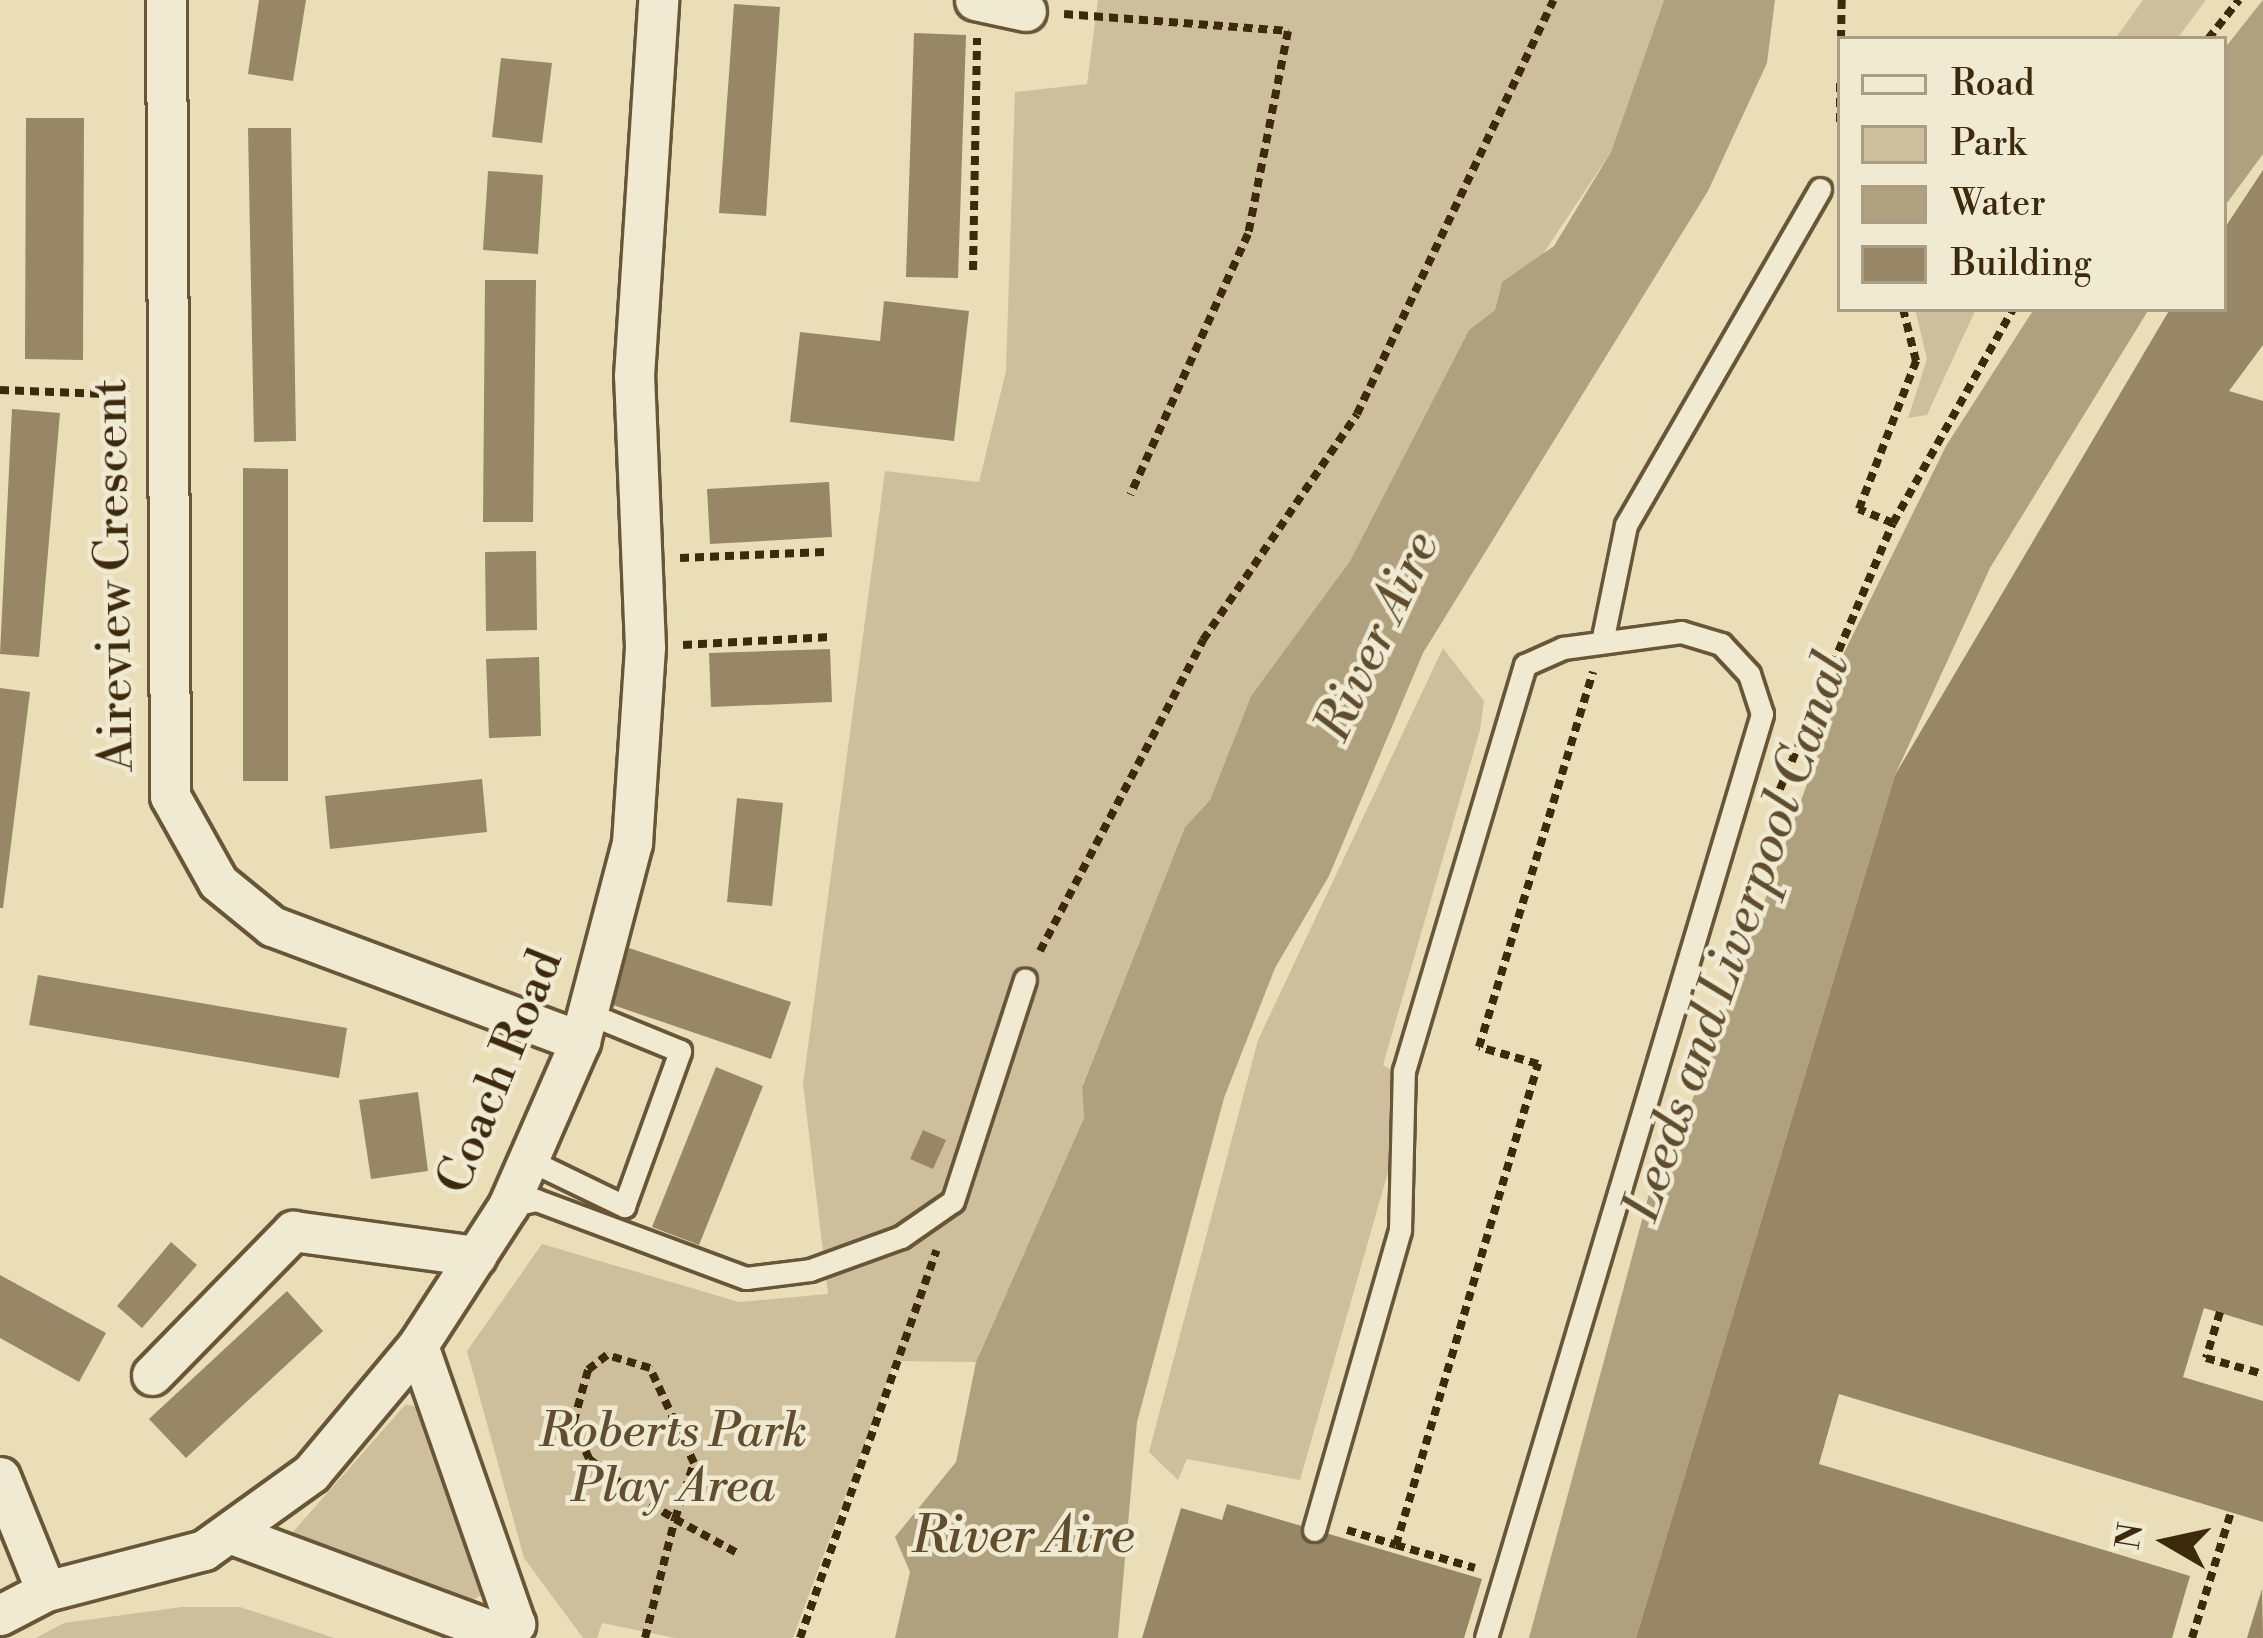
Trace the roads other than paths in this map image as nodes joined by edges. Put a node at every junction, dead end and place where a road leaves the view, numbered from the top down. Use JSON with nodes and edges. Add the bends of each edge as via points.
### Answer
{"nodes":[{"id":1,"x":166,"y":0,"type":"edge"},
{"id":2,"x":658,"y":0,"type":"edge"},
{"id":3,"x":976,"y":0,"type":"edge"},
{"id":4,"x":1026,"y":11,"type":"road end"},
{"id":5,"x":1820,"y":189,"type":"dead end"},
{"id":6,"x":1602,"y":643,"type":"junction"},
{"id":7,"x":1025,"y":979,"type":"road end"},
{"id":8,"x":585,"y":1027,"type":"junction"},
{"id":9,"x":529,"y":1160,"type":"junction"},
{"id":10,"x":508,"y":1206,"type":"junction"},
{"id":11,"x":476,"y":1256,"type":"junction"},
{"id":12,"x":418,"y":1345,"type":"junction"},
{"id":13,"x":152,"y":1376,"type":"dead end"},
{"id":14,"x":0,"y":1477,"type":"edge"},
{"id":15,"x":1315,"y":1526,"type":"road end"},
{"id":16,"x":229,"y":1533,"type":"junction"},
{"id":17,"x":46,"y":1592,"type":"junction"},
{"id":18,"x":0,"y":1615,"type":"edge"},
{"id":19,"x":1486,"y":1638,"type":"edge"}],
"edges":[{"from":1,"to":8,"type":"street","name":"Aireview Crescent","via":[[170,796],[218,882],[272,926]]},
{"from":2,"to":8,"type":"street","name":"Coach Road","via":[[634,376],[645,647],[632,843]]},
{"from":3,"to":4,"type":"street"},
{"from":5,"to":6,"type":"lane","via":[[1626,525]]},
{"from":6,"to":15,"type":"lane","via":[[1525,665],[1404,1071],[1400,1230]]},
{"from":6,"to":19,"type":"lane","via":[[1681,632],[1721,644],[1749,674],[1762,714]]},
{"from":7,"to":10,"type":"lane","via":[[952,1201],[883,1244],[811,1270],[746,1278],[536,1200]]},
{"from":8,"to":9,"type":"street","name":"Coach Road"},
{"from":8,"to":9,"type":"lane","via":[[680,1051],[624,1205]]},
{"from":9,"to":10,"type":"street","name":"Coach Road"},
{"from":10,"to":11,"type":"street","name":"Coach Road"},
{"from":11,"to":12,"type":"street","name":"Coach Road"},
{"from":11,"to":13,"type":"street","via":[[293,1231]]},
{"from":12,"to":16,"type":"street","name":"Coach Road","via":[[311,1474]]},
{"from":12,"to":16,"type":"street","via":[[514,1624],[504,1635]]},
{"from":14,"to":17,"type":"street"},
{"from":16,"to":17,"type":"street","name":"Coach Road"},
{"from":17,"to":18,"type":"street","name":"Coach Road"}]}
